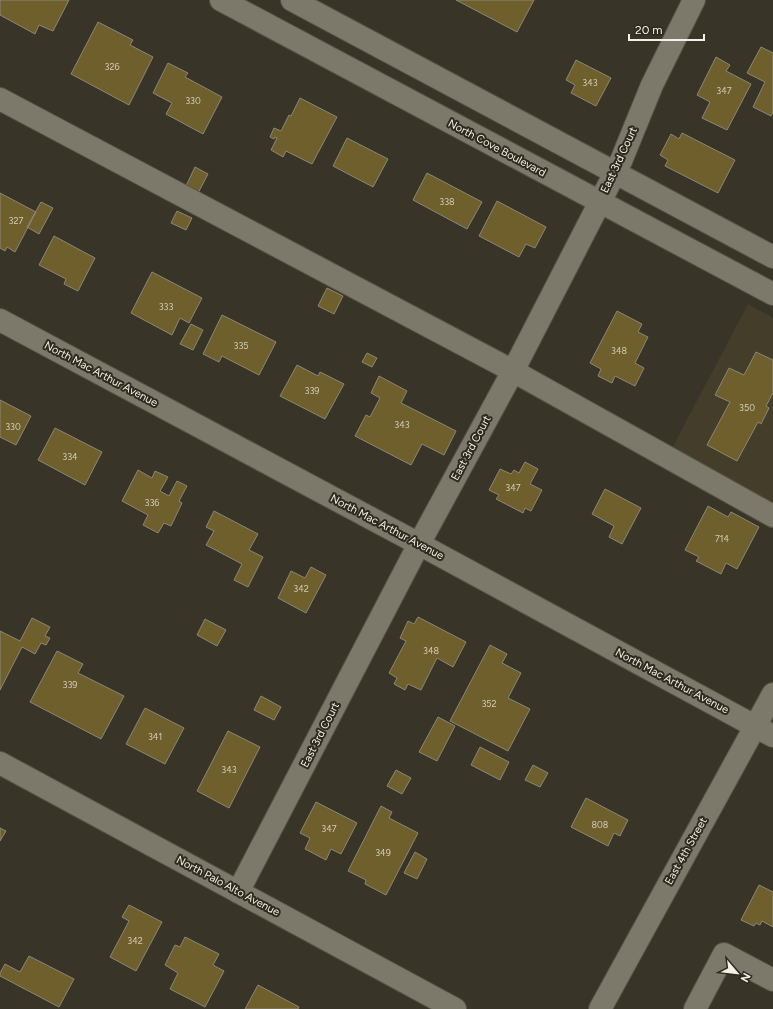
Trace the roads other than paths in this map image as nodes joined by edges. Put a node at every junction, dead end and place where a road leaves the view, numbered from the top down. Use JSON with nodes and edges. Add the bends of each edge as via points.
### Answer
{"nodes":[{"id":1,"x":221,"y":0,"type":"edge"},
{"id":2,"x":292,"y":0,"type":"edge"},
{"id":3,"x":694,"y":0,"type":"edge"},
{"id":4,"x":0,"y":99,"type":"edge"},
{"id":5,"x":615,"y":173,"type":"junction"},
{"id":6,"x":599,"y":202,"type":"junction"},
{"id":7,"x":773,"y":257,"type":"edge"},
{"id":8,"x":773,"y":294,"type":"edge"},
{"id":9,"x":0,"y":320,"type":"edge"},
{"id":10,"x":513,"y":371,"type":"junction"},
{"id":11,"x":773,"y":516,"type":"edge"},
{"id":12,"x":419,"y":544,"type":"junction"},
{"id":13,"x":773,"y":694,"type":"edge"},
{"id":14,"x":764,"y":731,"type":"edge"},
{"id":15,"x":0,"y":763,"type":"edge"},
{"id":16,"x":238,"y":892,"type":"junction"},
{"id":17,"x":773,"y":980,"type":"edge"},
{"id":18,"x":455,"y":1009,"type":"edge"},
{"id":19,"x":600,"y":1009,"type":"edge"},
{"id":20,"x":695,"y":1009,"type":"edge"}],
"edges":[{"from":1,"to":6,"type":"street","name":"North Cove Boulevard"},
{"from":2,"to":5,"type":"street"},
{"from":3,"to":5,"type":"street","name":"East 3rd Court","via":[[652,85]]},
{"from":4,"to":10,"type":"street"},
{"from":5,"to":6,"type":"street","name":"East 3rd Court"},
{"from":5,"to":7,"type":"street"},
{"from":6,"to":8,"type":"street","name":"North Cove Boulevard"},
{"from":6,"to":10,"type":"street","name":"East 3rd Court"},
{"from":9,"to":12,"type":"street","name":"North Mac Arthur Avenue"},
{"from":10,"to":11,"type":"street"},
{"from":10,"to":12,"type":"street","name":"East 3rd Court"},
{"from":12,"to":14,"type":"street","name":"North Mac Arthur Avenue"},
{"from":12,"to":16,"type":"street","name":"East 3rd Court"},
{"from":13,"to":14,"type":"street","name":"East 4th Street"},
{"from":14,"to":19,"type":"street","name":"East 4th Street"},
{"from":15,"to":16,"type":"street","name":"North Palo Alto Avenue"},
{"from":16,"to":18,"type":"street","name":"North Palo Alto Avenue"},
{"from":17,"to":20,"type":"street","via":[[724,954]]}]}
